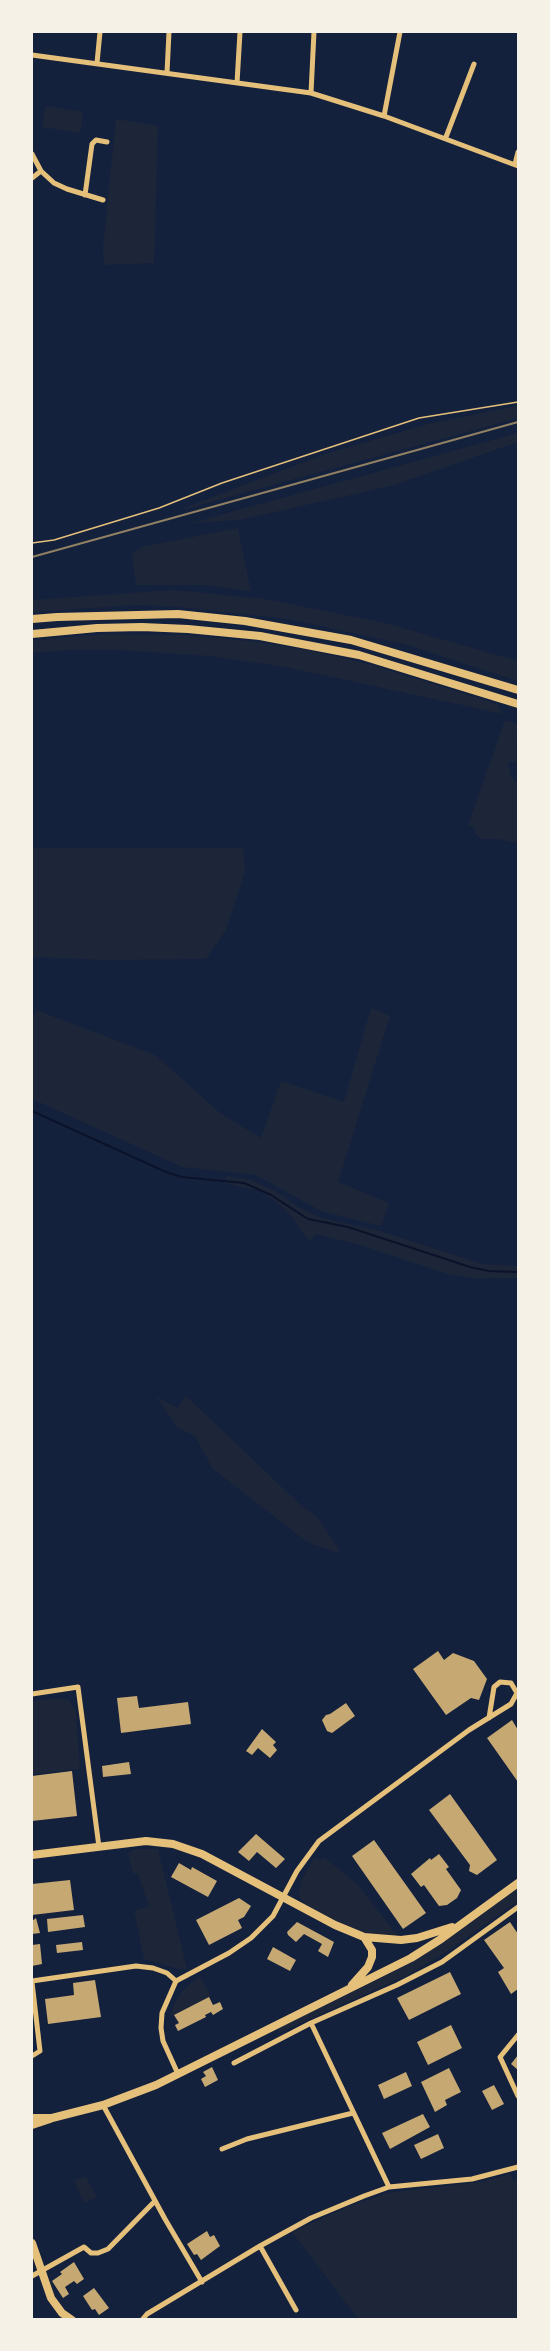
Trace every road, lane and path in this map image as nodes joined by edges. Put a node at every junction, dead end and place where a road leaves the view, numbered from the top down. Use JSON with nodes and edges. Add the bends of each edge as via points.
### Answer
{"nodes":[{"id":1,"x":100,"y":32,"type":"edge"},
{"id":2,"x":169,"y":32,"type":"edge"},
{"id":3,"x":240,"y":32,"type":"edge"},
{"id":4,"x":314,"y":32,"type":"edge"},
{"id":5,"x":400,"y":32,"type":"edge"},
{"id":6,"x":32,"y":55,"type":"edge"},
{"id":7,"x":98,"y":63,"type":"junction"},
{"id":8,"x":474,"y":64,"type":"dead end"},
{"id":9,"x":167,"y":73,"type":"junction"},
{"id":10,"x":237,"y":83,"type":"junction"},
{"id":11,"x":310,"y":93,"type":"junction"},
{"id":12,"x":384,"y":116,"type":"junction"},
{"id":13,"x":446,"y":137,"type":"junction"},
{"id":14,"x":107,"y":142,"type":"dead end"},
{"id":15,"x":519,"y":152,"type":"edge"},
{"id":16,"x":32,"y":154,"type":"edge"},
{"id":17,"x":517,"y":165,"type":"edge"},
{"id":18,"x":41,"y":171,"type":"junction"},
{"id":19,"x":32,"y":178,"type":"edge"},
{"id":20,"x":85,"y":195,"type":"junction"},
{"id":21,"x":103,"y":200,"type":"dead end"},
{"id":22,"x":519,"y":402,"type":"edge"},
{"id":23,"x":32,"y":543,"type":"edge"},
{"id":24,"x":32,"y":620,"type":"edge"},
{"id":25,"x":32,"y":634,"type":"edge"},
{"id":26,"x":519,"y":690,"type":"edge"},
{"id":27,"x":519,"y":704,"type":"edge"},
{"id":28,"x":32,"y":1694,"type":"edge"},
{"id":29,"x":489,"y":1718,"type":"junction"},
{"id":30,"x":99,"y":1847,"type":"junction"},
{"id":31,"x":32,"y":1855,"type":"edge"},
{"id":32,"x":519,"y":1883,"type":"edge"},
{"id":33,"x":283,"y":1898,"type":"junction"},
{"id":34,"x":519,"y":1907,"type":"edge"},
{"id":35,"x":467,"y":1920,"type":"junction"},
{"id":36,"x":364,"y":1937,"type":"junction"},
{"id":37,"x":176,"y":1981,"type":"junction"},
{"id":38,"x":32,"y":1982,"type":"edge"},
{"id":39,"x":350,"y":1989,"type":"junction"},
{"id":40,"x":311,"y":2023,"type":"junction"},
{"id":41,"x":519,"y":2035,"type":"edge"},
{"id":42,"x":32,"y":2056,"type":"edge"},
{"id":43,"x":234,"y":2063,"type":"dead end"},
{"id":44,"x":178,"y":2074,"type":"junction"},
{"id":45,"x":519,"y":2096,"type":"edge"},
{"id":46,"x":103,"y":2105,"type":"junction"},
{"id":47,"x":353,"y":2112,"type":"junction"},
{"id":48,"x":32,"y":2118,"type":"edge"},
{"id":49,"x":52,"y":2118,"type":"junction"},
{"id":50,"x":32,"y":2125,"type":"edge"},
{"id":51,"x":222,"y":2149,"type":"dead end"},
{"id":52,"x":519,"y":2167,"type":"edge"},
{"id":53,"x":389,"y":2187,"type":"junction"},
{"id":54,"x":155,"y":2201,"type":"junction"},
{"id":55,"x":32,"y":2243,"type":"edge"},
{"id":56,"x":260,"y":2246,"type":"junction"},
{"id":57,"x":41,"y":2270,"type":"junction"},
{"id":58,"x":32,"y":2276,"type":"edge"},
{"id":59,"x":202,"y":2282,"type":"junction"},
{"id":60,"x":296,"y":2310,"type":"dead end"},
{"id":61,"x":72,"y":2319,"type":"edge"},
{"id":62,"x":142,"y":2319,"type":"edge"}],
"edges":[{"from":1,"to":7,"type":"street"},
{"from":2,"to":9,"type":"street"},
{"from":3,"to":10,"type":"street"},
{"from":4,"to":11,"type":"street"},
{"from":5,"to":12,"type":"street"},
{"from":6,"to":7,"type":"street"},
{"from":7,"to":9,"type":"street"},
{"from":8,"to":13,"type":"street"},
{"from":9,"to":10,"type":"street"},
{"from":10,"to":11,"type":"street"},
{"from":11,"to":12,"type":"street"},
{"from":12,"to":13,"type":"street"},
{"from":13,"to":17,"type":"street"},
{"from":14,"to":20,"type":"street","via":[[96,140],[92,144]]},
{"from":15,"to":17,"type":"street"},
{"from":16,"to":18,"type":"street"},
{"from":18,"to":19,"type":"street"},
{"from":18,"to":20,"type":"street","via":[[54,183]]},
{"from":20,"to":21,"type":"street"},
{"from":22,"to":23,"type":"path","via":[[419,418],[222,483],[159,508]]},
{"from":24,"to":26,"type":"highway","via":[[178,614],[275,625],[351,640]]},
{"from":25,"to":27,"type":"highway","via":[[142,627],[261,636],[359,656]]},
{"from":28,"to":30,"type":"street","via":[[78,1688]]},
{"from":29,"to":29,"type":"street","via":[[514,1701],[516,1689],[511,1683],[500,1682],[494,1687]]},
{"from":29,"to":33,"type":"street","via":[[319,1841]]},
{"from":30,"to":31,"type":"main road"},
{"from":30,"to":33,"type":"main road","via":[[146,1841],[188,1848]]},
{"from":32,"to":35,"type":"main road"},
{"from":33,"to":36,"type":"main road"},
{"from":33,"to":37,"type":"street","via":[[273,1916],[251,1938]]},
{"from":34,"to":40,"type":"street","via":[[442,1962]]},
{"from":35,"to":36,"type":"main road","via":[[417,1938]]},
{"from":35,"to":39,"type":"main road","via":[[411,1958]]},
{"from":36,"to":39,"type":"main road","via":[[372,1957]]},
{"from":37,"to":38,"type":"street","via":[[153,1968],[136,1966]]},
{"from":37,"to":44,"type":"street","via":[[162,2013],[161,2028]]},
{"from":38,"to":42,"type":"street","via":[[40,2051]]},
{"from":39,"to":44,"type":"main road"},
{"from":40,"to":43,"type":"street"},
{"from":40,"to":47,"type":"street"},
{"from":41,"to":45,"type":"street","via":[[500,2057]]},
{"from":44,"to":46,"type":"main road"},
{"from":46,"to":49,"type":"main road"},
{"from":46,"to":54,"type":"street"},
{"from":47,"to":51,"type":"street"},
{"from":47,"to":53,"type":"street"},
{"from":48,"to":49,"type":"main road"},
{"from":49,"to":50,"type":"main road"},
{"from":52,"to":53,"type":"street","via":[[472,2179]]},
{"from":53,"to":56,"type":"street","via":[[311,2218]]},
{"from":54,"to":57,"type":"street","via":[[108,2249],[91,2253],[84,2247]]},
{"from":54,"to":59,"type":"street"},
{"from":55,"to":57,"type":"main road"},
{"from":56,"to":59,"type":"street"},
{"from":56,"to":60,"type":"street"},
{"from":57,"to":58,"type":"street"},
{"from":57,"to":61,"type":"main road","via":[[56,2306]]},
{"from":59,"to":62,"type":"street"}]}
